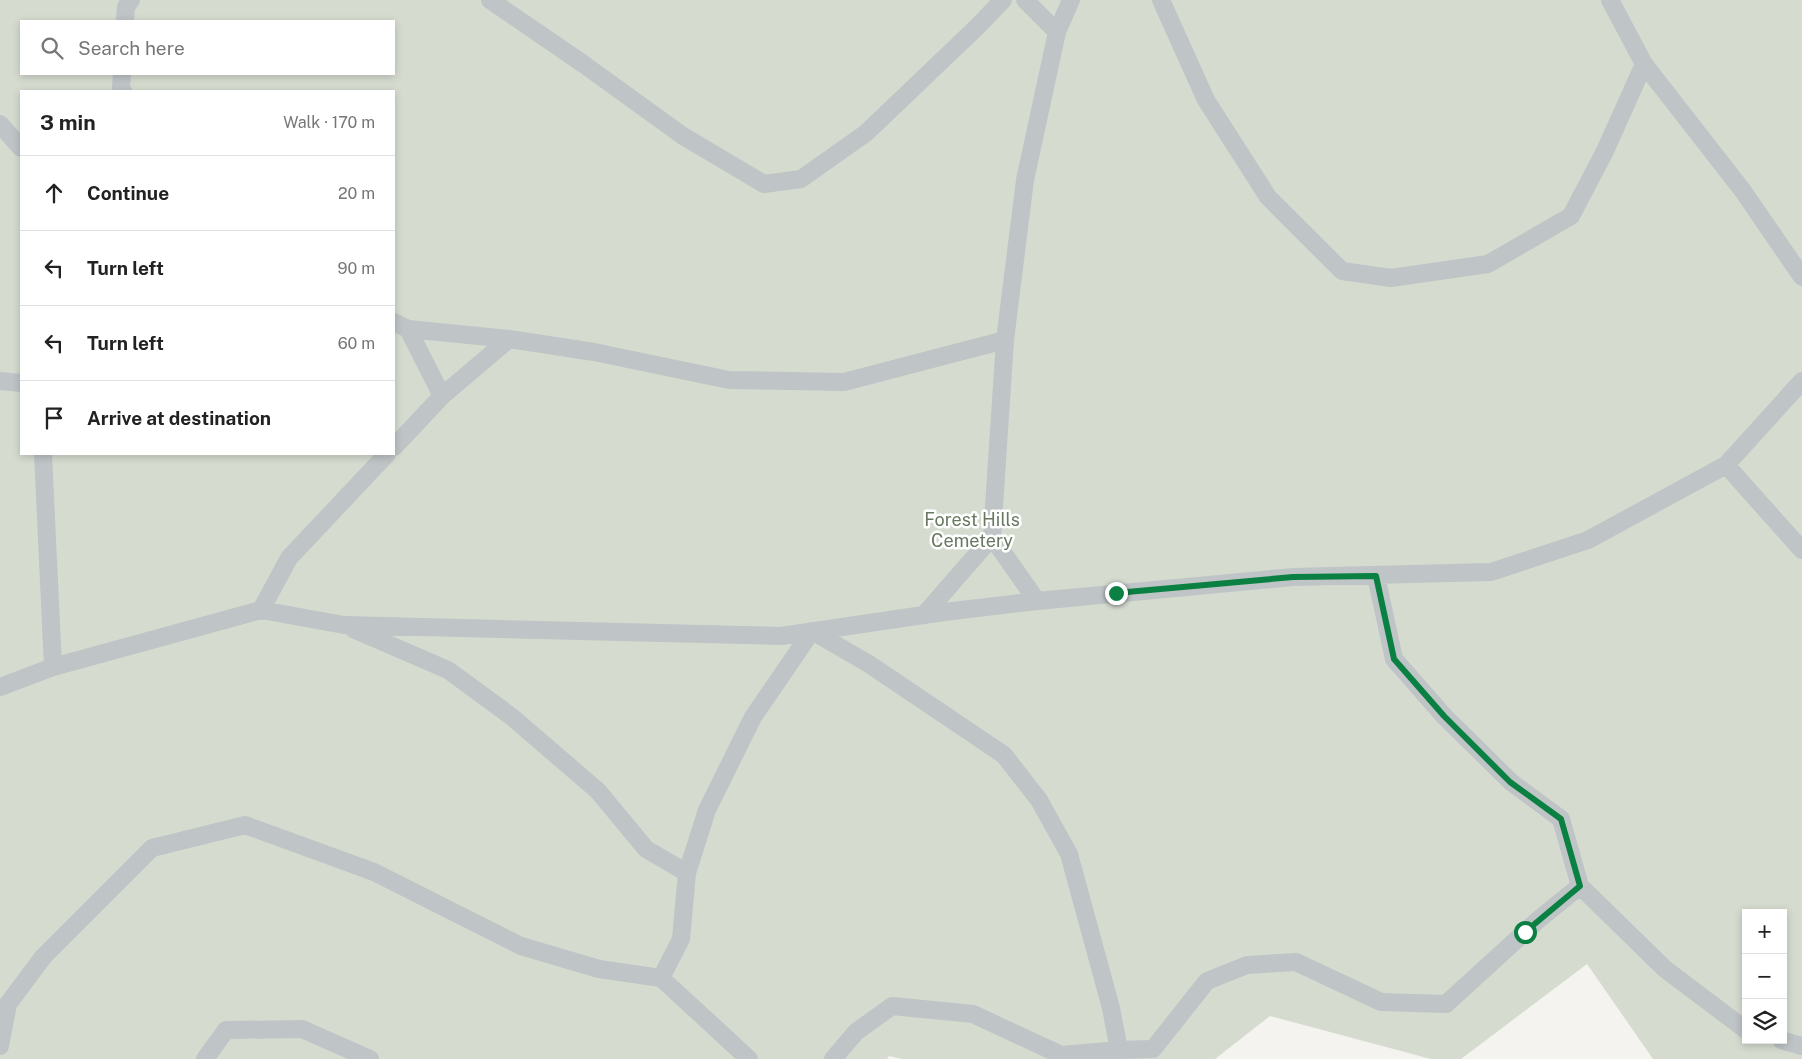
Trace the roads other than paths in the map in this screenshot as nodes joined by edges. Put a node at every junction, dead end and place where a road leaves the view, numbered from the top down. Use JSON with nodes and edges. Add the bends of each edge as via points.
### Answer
{"nodes":[{"id":1,"x":131,"y":0,"type":"edge"},
{"id":2,"x":490,"y":0,"type":"edge"},
{"id":3,"x":1002,"y":0,"type":"edge"},
{"id":4,"x":1025,"y":0,"type":"edge"},
{"id":5,"x":1071,"y":0,"type":"edge"},
{"id":6,"x":1161,"y":0,"type":"edge"},
{"id":7,"x":1610,"y":0,"type":"edge"},
{"id":8,"x":126,"y":20,"type":"edge"},
{"id":9,"x":1057,"y":32,"type":"junction"},
{"id":10,"x":1644,"y":64,"type":"junction"},
{"id":11,"x":122,"y":75,"type":"edge"},
{"id":12,"x":122,"y":90,"type":"edge"},
{"id":13,"x":0,"y":124,"type":"edge"},
{"id":14,"x":20,"y":147,"type":"edge"},
{"id":15,"x":1802,"y":277,"type":"edge"},
{"id":16,"x":401,"y":326,"type":"edge"},
{"id":17,"x":509,"y":339,"type":"junction"},
{"id":18,"x":1005,"y":340,"type":"junction"},
{"id":19,"x":0,"y":381,"type":"edge"},
{"id":20,"x":1802,"y":381,"type":"edge"},
{"id":21,"x":20,"y":383,"type":"edge"},
{"id":22,"x":442,"y":396,"type":"junction"},
{"id":23,"x":395,"y":446,"type":"edge"},
{"id":24,"x":43,"y":455,"type":"edge"},
{"id":25,"x":386,"y":455,"type":"edge"},
{"id":26,"x":1726,"y":465,"type":"junction"},
{"id":27,"x":992,"y":537,"type":"junction"},
{"id":28,"x":1802,"y":550,"type":"edge"},
{"id":29,"x":1376,"y":576,"type":"junction"},
{"id":30,"x":1037,"y":601,"type":"junction"},
{"id":31,"x":262,"y":610,"type":"junction"},
{"id":32,"x":924,"y":615,"type":"junction"},
{"id":33,"x":344,"y":625,"type":"junction"},
{"id":34,"x":812,"y":632,"type":"junction"},
{"id":35,"x":53,"y":667,"type":"junction"},
{"id":36,"x":0,"y":687,"type":"edge"},
{"id":37,"x":687,"y":873,"type":"junction"},
{"id":38,"x":1580,"y":886,"type":"junction"},
{"id":39,"x":661,"y":978,"type":"junction"},
{"id":40,"x":1742,"y":1027,"type":"edge"},
{"id":41,"x":1787,"y":1042,"type":"edge"},
{"id":42,"x":0,"y":1046,"type":"edge"},
{"id":43,"x":1802,"y":1046,"type":"edge"},
{"id":44,"x":1119,"y":1050,"type":"junction"},
{"id":45,"x":205,"y":1059,"type":"edge"},
{"id":46,"x":370,"y":1059,"type":"edge"},
{"id":47,"x":749,"y":1059,"type":"edge"},
{"id":48,"x":832,"y":1059,"type":"edge"}],
"edges":[{"from":1,"to":8,"type":"lane","via":[[126,7]]},
{"from":2,"to":3,"type":"lane","via":[[683,136],[764,184],[801,179],[866,132]]},
{"from":4,"to":9,"type":"lane"},
{"from":5,"to":9,"type":"lane"},
{"from":6,"to":10,"type":"lane","via":[[1206,100],[1268,197],[1342,271],[1391,278],[1488,264],[1571,216],[1605,151]]},
{"from":7,"to":10,"type":"lane"},
{"from":9,"to":18,"type":"lane","via":[[1025,180]]},
{"from":10,"to":15,"type":"lane","via":[[1742,190]]},
{"from":11,"to":12,"type":"lane"},
{"from":13,"to":14,"type":"lane"},
{"from":16,"to":17,"type":"lane"},
{"from":16,"to":22,"type":"lane"},
{"from":17,"to":18,"type":"lane","via":[[594,352],[729,380],[844,382]]},
{"from":17,"to":22,"type":"lane"},
{"from":18,"to":27,"type":"lane"},
{"from":19,"to":21,"type":"lane"},
{"from":20,"to":26,"type":"lane"},
{"from":22,"to":23,"type":"lane"},
{"from":24,"to":35,"type":"lane"},
{"from":25,"to":31,"type":"lane","via":[[289,558]]},
{"from":26,"to":28,"type":"lane"},
{"from":26,"to":29,"type":"lane","via":[[1588,540],[1491,572]]},
{"from":27,"to":30,"type":"lane"},
{"from":27,"to":32,"type":"lane"},
{"from":29,"to":30,"type":"lane","via":[[1293,577]]},
{"from":29,"to":38,"type":"lane","via":[[1394,659],[1444,716],[1510,782],[1561,819]]},
{"from":30,"to":32,"type":"lane"},
{"from":31,"to":33,"type":"lane"},
{"from":31,"to":35,"type":"lane"},
{"from":32,"to":34,"type":"lane"},
{"from":33,"to":34,"type":"lane","via":[[771,636]]},
{"from":33,"to":37,"type":"lane","via":[[448,670],[512,717],[598,791],[646,849]]},
{"from":34,"to":37,"type":"lane","via":[[753,716],[707,810]]},
{"from":34,"to":44,"type":"lane","via":[[869,664],[1004,755],[1039,800],[1069,854],[1111,1008]]},
{"from":35,"to":36,"type":"lane"},
{"from":37,"to":39,"type":"lane","via":[[681,939]]},
{"from":38,"to":40,"type":"lane","via":[[1664,969]]},
{"from":38,"to":44,"type":"lane","via":[[1446,1004],[1381,1002],[1296,962],[1247,965],[1207,981],[1153,1049]]},
{"from":39,"to":42,"type":"lane","via":[[599,969],[521,946],[374,872],[244,825],[152,848],[37,965],[8,1004]]},
{"from":39,"to":47,"type":"lane"},
{"from":41,"to":43,"type":"lane"},
{"from":44,"to":48,"type":"lane","via":[[1061,1055],[973,1014],[892,1006],[856,1032]]},
{"from":45,"to":46,"type":"lane","via":[[226,1030],[302,1029]]}]}
